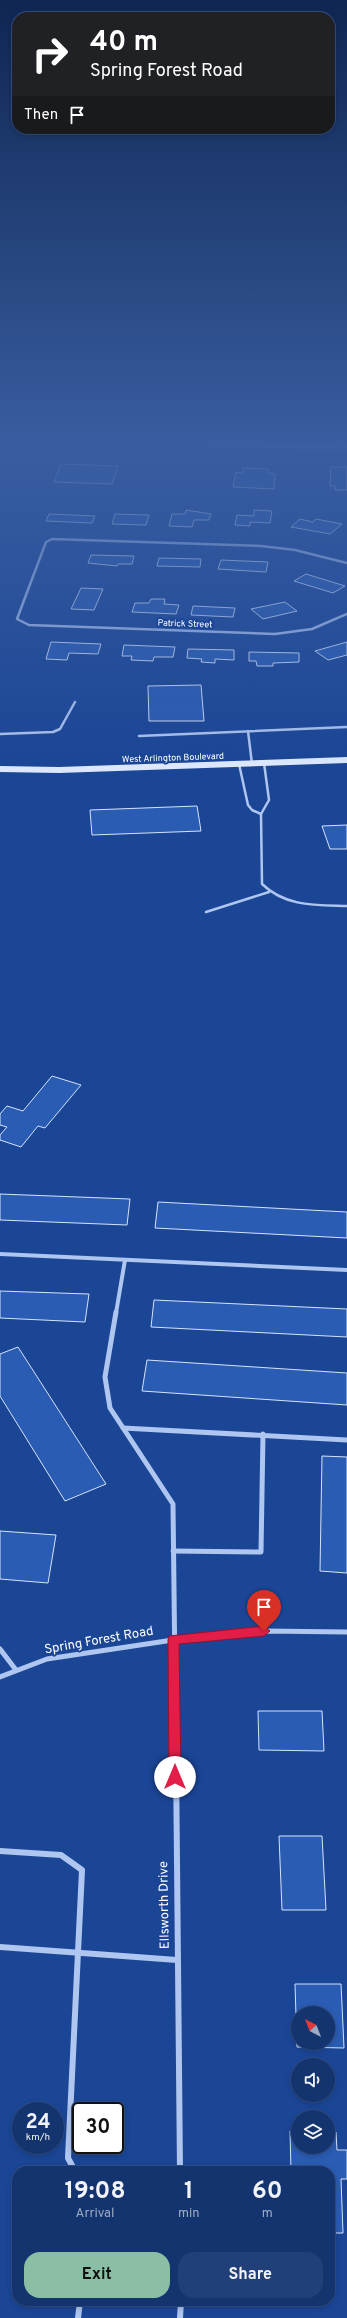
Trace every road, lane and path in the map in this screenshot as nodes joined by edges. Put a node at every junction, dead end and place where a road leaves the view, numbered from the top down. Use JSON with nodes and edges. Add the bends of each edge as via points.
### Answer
{"nodes":[{"id":1,"x":44,"y":548,"type":"edge"},
{"id":2,"x":279,"y":548,"type":"edge"},
{"id":3,"x":347,"y":564,"type":"edge"},
{"id":4,"x":347,"y":614,"type":"edge"},
{"id":5,"x":75,"y":702,"type":"dead end"},
{"id":6,"x":347,"y":727,"type":"edge"},
{"id":7,"x":248,"y":731,"type":"junction"},
{"id":8,"x":0,"y":734,"type":"edge"},
{"id":9,"x":139,"y":736,"type":"dead end"},
{"id":10,"x":347,"y":760,"type":"edge"},
{"id":11,"x":264,"y":763,"type":"junction"},
{"id":12,"x":240,"y":764,"type":"junction"},
{"id":13,"x":252,"y":764,"type":"junction"},
{"id":14,"x":0,"y":770,"type":"edge"},
{"id":15,"x":261,"y":814,"type":"junction"},
{"id":16,"x":269,"y":892,"type":"junction"},
{"id":17,"x":347,"y":906,"type":"edge"},
{"id":18,"x":206,"y":912,"type":"dead end"},
{"id":19,"x":0,"y":1254,"type":"edge"},
{"id":20,"x":125,"y":1260,"type":"junction"},
{"id":21,"x":347,"y":1270,"type":"edge"},
{"id":22,"x":123,"y":1428,"type":"junction"},
{"id":23,"x":263,"y":1434,"type":"junction"},
{"id":24,"x":347,"y":1440,"type":"edge"},
{"id":25,"x":173,"y":1551,"type":"junction"},
{"id":26,"x":347,"y":1632,"type":"edge"},
{"id":27,"x":173,"y":1640,"type":"junction"},
{"id":28,"x":0,"y":1649,"type":"edge"},
{"id":29,"x":16,"y":1670,"type":"junction"},
{"id":30,"x":0,"y":1677,"type":"edge"},
{"id":31,"x":0,"y":1851,"type":"edge"},
{"id":32,"x":0,"y":1947,"type":"edge"},
{"id":33,"x":78,"y":1952,"type":"junction"},
{"id":34,"x":177,"y":1960,"type":"junction"},
{"id":35,"x":72,"y":2166,"type":"edge"},
{"id":36,"x":180,"y":2166,"type":"edge"},
{"id":37,"x":79,"y":2306,"type":"edge"},
{"id":38,"x":181,"y":2306,"type":"edge"},
{"id":39,"x":78,"y":2318,"type":"edge"},
{"id":40,"x":180,"y":2318,"type":"edge"}],
"edges":[{"from":1,"to":4,"type":"street","name":"Patrick Street","via":[[17,619],[29,625],[274,634],[322,627]]},
{"from":2,"to":3,"type":"street","name":"Patrick Street"},
{"from":5,"to":8,"type":"lane","via":[[60,729],[53,732]]},
{"from":6,"to":7,"type":"lane"},
{"from":7,"to":9,"type":"lane"},
{"from":7,"to":13,"type":"lane"},
{"from":10,"to":11,"type":"main road","name":"West Arlington Boulevard"},
{"from":11,"to":13,"type":"main road","name":"West Arlington Boulevard"},
{"from":11,"to":15,"type":"lane","via":[[269,800]]},
{"from":12,"to":13,"type":"main road","name":"West Arlington Boulevard"},
{"from":12,"to":14,"type":"main road","name":"West Arlington Boulevard"},
{"from":12,"to":15,"type":"lane","via":[[248,805]]},
{"from":15,"to":16,"type":"lane","via":[[262,884]]},
{"from":16,"to":17,"type":"lane","via":[[302,905]]},
{"from":16,"to":18,"type":"lane"},
{"from":19,"to":20,"type":"street"},
{"from":20,"to":21,"type":"street"},
{"from":20,"to":22,"type":"street","name":"Ellsworth Drive","via":[[105,1377],[110,1408]]},
{"from":22,"to":23,"type":"street"},
{"from":22,"to":25,"type":"street","name":"Ellsworth Drive","via":[[173,1504]]},
{"from":23,"to":24,"type":"street"},
{"from":23,"to":25,"type":"street","via":[[261,1552]]},
{"from":25,"to":27,"type":"street","name":"Ellsworth Drive"},
{"from":26,"to":27,"type":"street","name":"Spring Forest Road","via":[[264,1631]]},
{"from":27,"to":29,"type":"street","name":"Spring Forest Road","via":[[48,1659]]},
{"from":27,"to":34,"type":"street","name":"Ellsworth Drive"},
{"from":28,"to":29,"type":"street"},
{"from":29,"to":30,"type":"street","name":"Spring Forest Road"},
{"from":31,"to":33,"type":"street","via":[[61,1855],[82,1870]]},
{"from":32,"to":33,"type":"street"},
{"from":33,"to":34,"type":"street"},
{"from":33,"to":35,"type":"street","via":[[68,2158]]},
{"from":34,"to":36,"type":"street","name":"Ellsworth Drive"},
{"from":37,"to":39,"type":"street"},
{"from":38,"to":40,"type":"street"}]}
